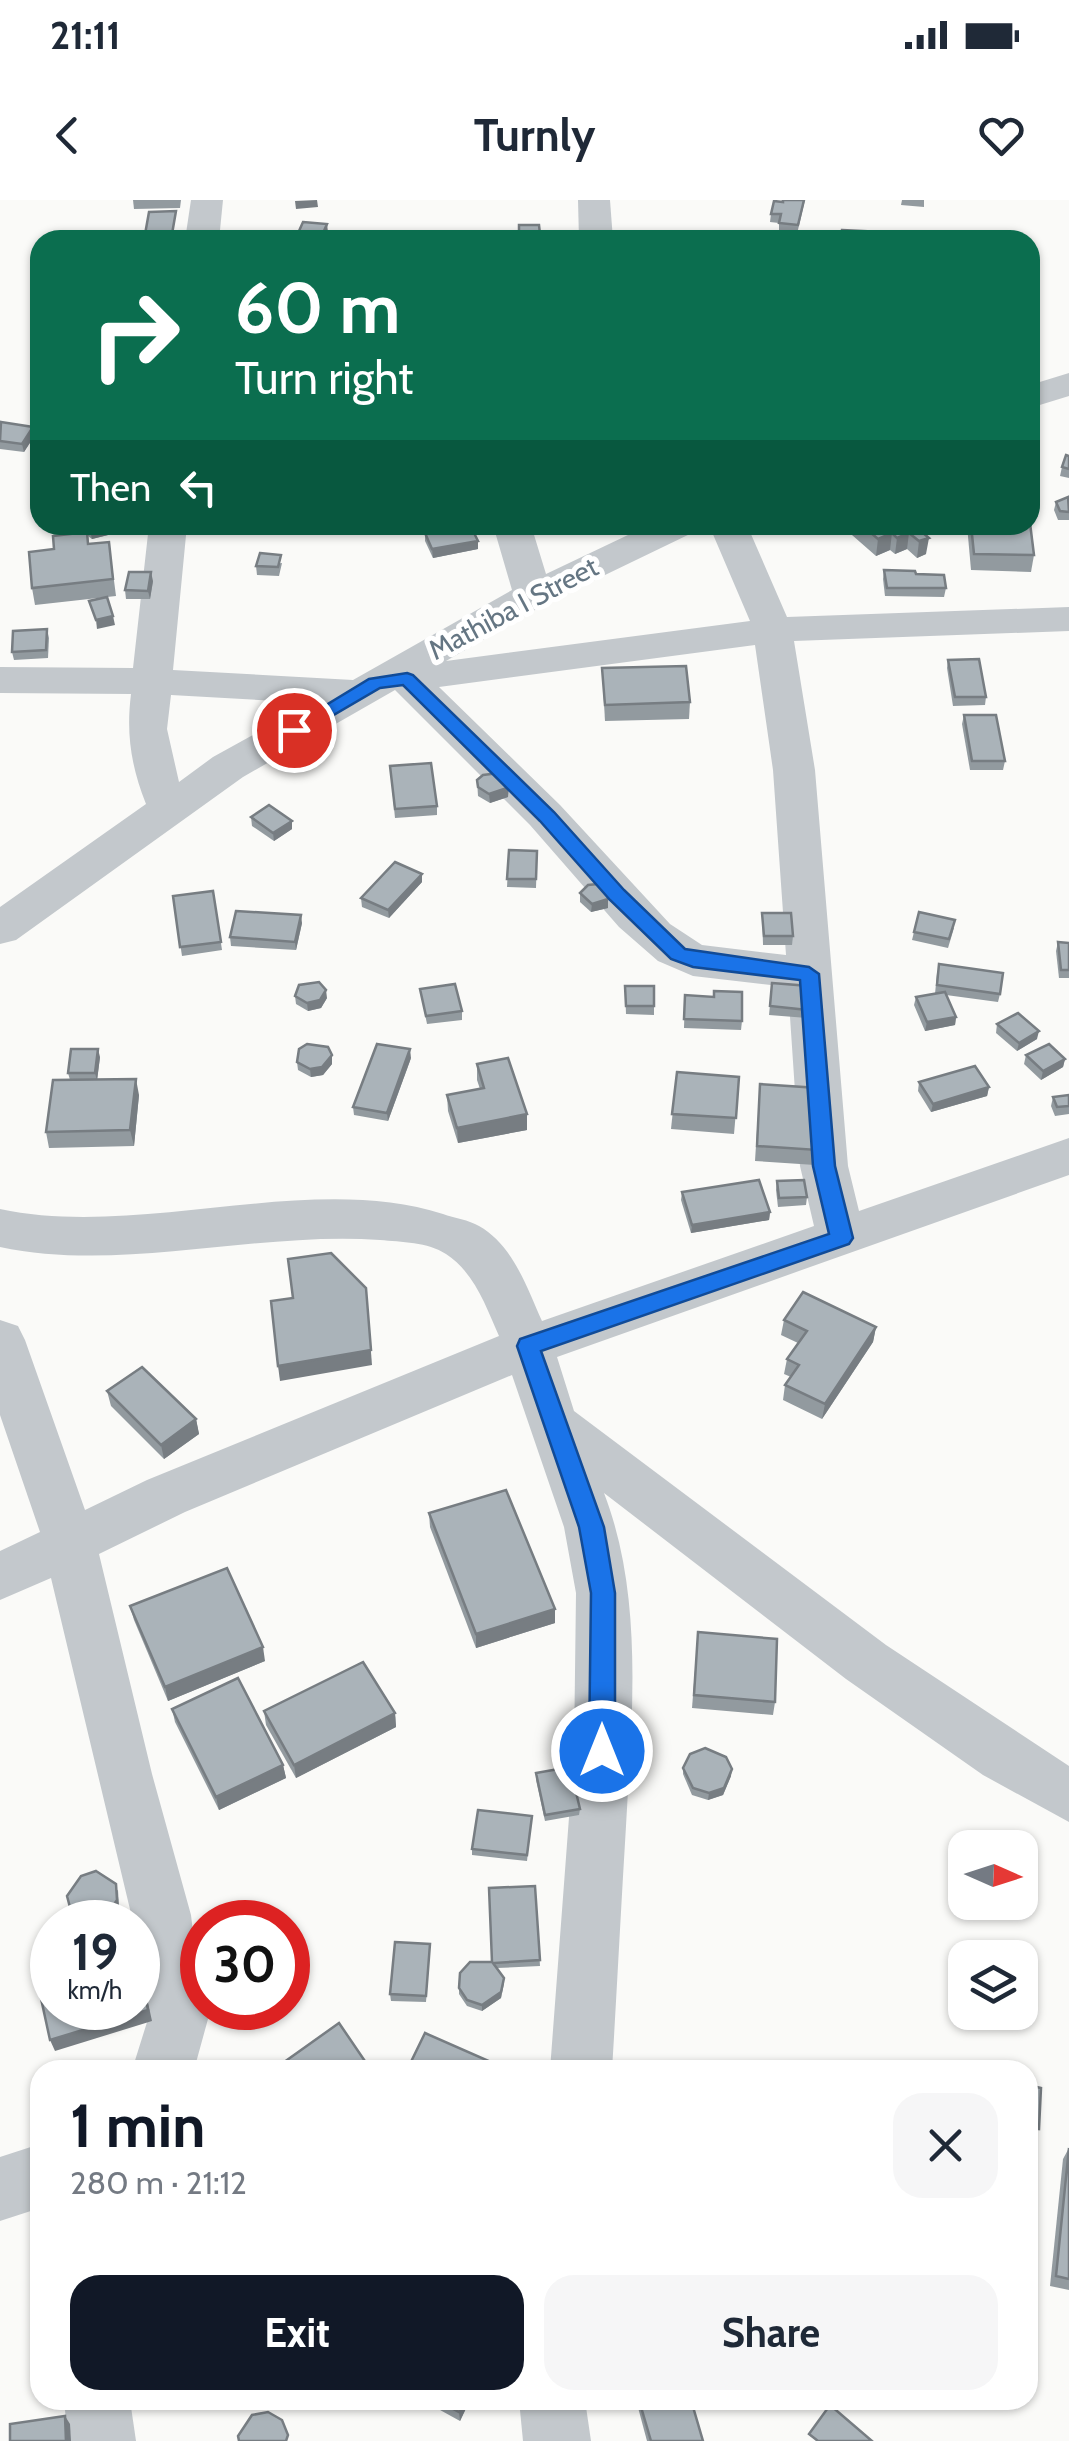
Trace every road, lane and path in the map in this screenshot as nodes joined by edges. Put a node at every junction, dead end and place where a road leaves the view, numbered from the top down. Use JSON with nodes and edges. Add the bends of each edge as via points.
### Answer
{"nodes":[{"id":1,"x":207,"y":200,"type":"edge"},
{"id":2,"x":594,"y":200,"type":"edge"},
{"id":3,"x":203,"y":230,"type":"edge"},
{"id":4,"x":600,"y":230,"type":"edge"},
{"id":5,"x":167,"y":535,"type":"edge"},
{"id":6,"x":515,"y":535,"type":"edge"},
{"id":7,"x":658,"y":535,"type":"edge"},
{"id":8,"x":732,"y":535,"type":"edge"},
{"id":9,"x":533,"y":595,"type":"junction"},
{"id":10,"x":1069,"y":619,"type":"edge"},
{"id":11,"x":773,"y":630,"type":"junction"},
{"id":12,"x":0,"y":680,"type":"edge"},
{"id":13,"x":150,"y":681,"type":"junction"},
{"id":14,"x":381,"y":685,"type":"junction"},
{"id":15,"x":168,"y":806,"type":"junction"},
{"id":16,"x":0,"y":929,"type":"edge"},
{"id":17,"x":809,"y":974,"type":"junction"},
{"id":18,"x":1069,"y":1156,"type":"edge"},
{"id":19,"x":0,"y":1228,"type":"edge"},
{"id":20,"x":842,"y":1238,"type":"junction"},
{"id":21,"x":0,"y":1340,"type":"edge"},
{"id":22,"x":528,"y":1346,"type":"junction"},
{"id":23,"x":552,"y":1423,"type":"junction"},
{"id":24,"x":70,"y":1543,"type":"junction"},
{"id":25,"x":0,"y":1577,"type":"edge"},
{"id":26,"x":1069,"y":1796,"type":"edge"},
{"id":27,"x":166,"y":2060,"type":"edge"},
{"id":28,"x":581,"y":2060,"type":"edge"},
{"id":29,"x":30,"y":2179,"type":"edge"},
{"id":30,"x":0,"y":2189,"type":"edge"},
{"id":31,"x":98,"y":2410,"type":"edge"},
{"id":32,"x":553,"y":2410,"type":"edge"},
{"id":33,"x":102,"y":2441,"type":"edge"},
{"id":34,"x":557,"y":2441,"type":"edge"}],
"edges":[{"from":1,"to":3,"type":"street"},
{"from":2,"to":4,"type":"street"},
{"from":5,"to":13,"type":"street"},
{"from":6,"to":9,"type":"street"},
{"from":7,"to":9,"type":"street","name":"Mathiba I Street"},
{"from":8,"to":11,"type":"street"},
{"from":9,"to":14,"type":"street","name":"Mathiba I Street"},
{"from":10,"to":11,"type":"street"},
{"from":11,"to":14,"type":"street"},
{"from":11,"to":17,"type":"street","via":[[794,770]]},
{"from":12,"to":13,"type":"street"},
{"from":13,"to":14,"type":"street"},
{"from":13,"to":15,"type":"street","via":[[147,729]]},
{"from":14,"to":15,"type":"street","name":"Mathiba I Street"},
{"from":14,"to":17,"type":"street","via":[[547,816],[678,954]]},
{"from":15,"to":16,"type":"street","name":"Mathiba I Street"},
{"from":17,"to":20,"type":"street","via":[[824,1166]]},
{"from":18,"to":20,"type":"street"},
{"from":19,"to":22,"type":"street","via":[[97,1235],[346,1219],[414,1224],[464,1240],[495,1272]]},
{"from":20,"to":22,"type":"street"},
{"from":21,"to":24,"type":"street"},
{"from":22,"to":23,"type":"street"},
{"from":22,"to":24,"type":"street","via":[[166,1496]]},
{"from":23,"to":26,"type":"street","via":[[866,1662]]},
{"from":23,"to":28,"type":"street","via":[[592,1527],[603,1593],[602,1751]]},
{"from":24,"to":25,"type":"street"},
{"from":24,"to":27,"type":"street","via":[[160,1915],[178,2019]]},
{"from":29,"to":30,"type":"street"},
{"from":31,"to":33,"type":"street"},
{"from":32,"to":34,"type":"street"}]}
